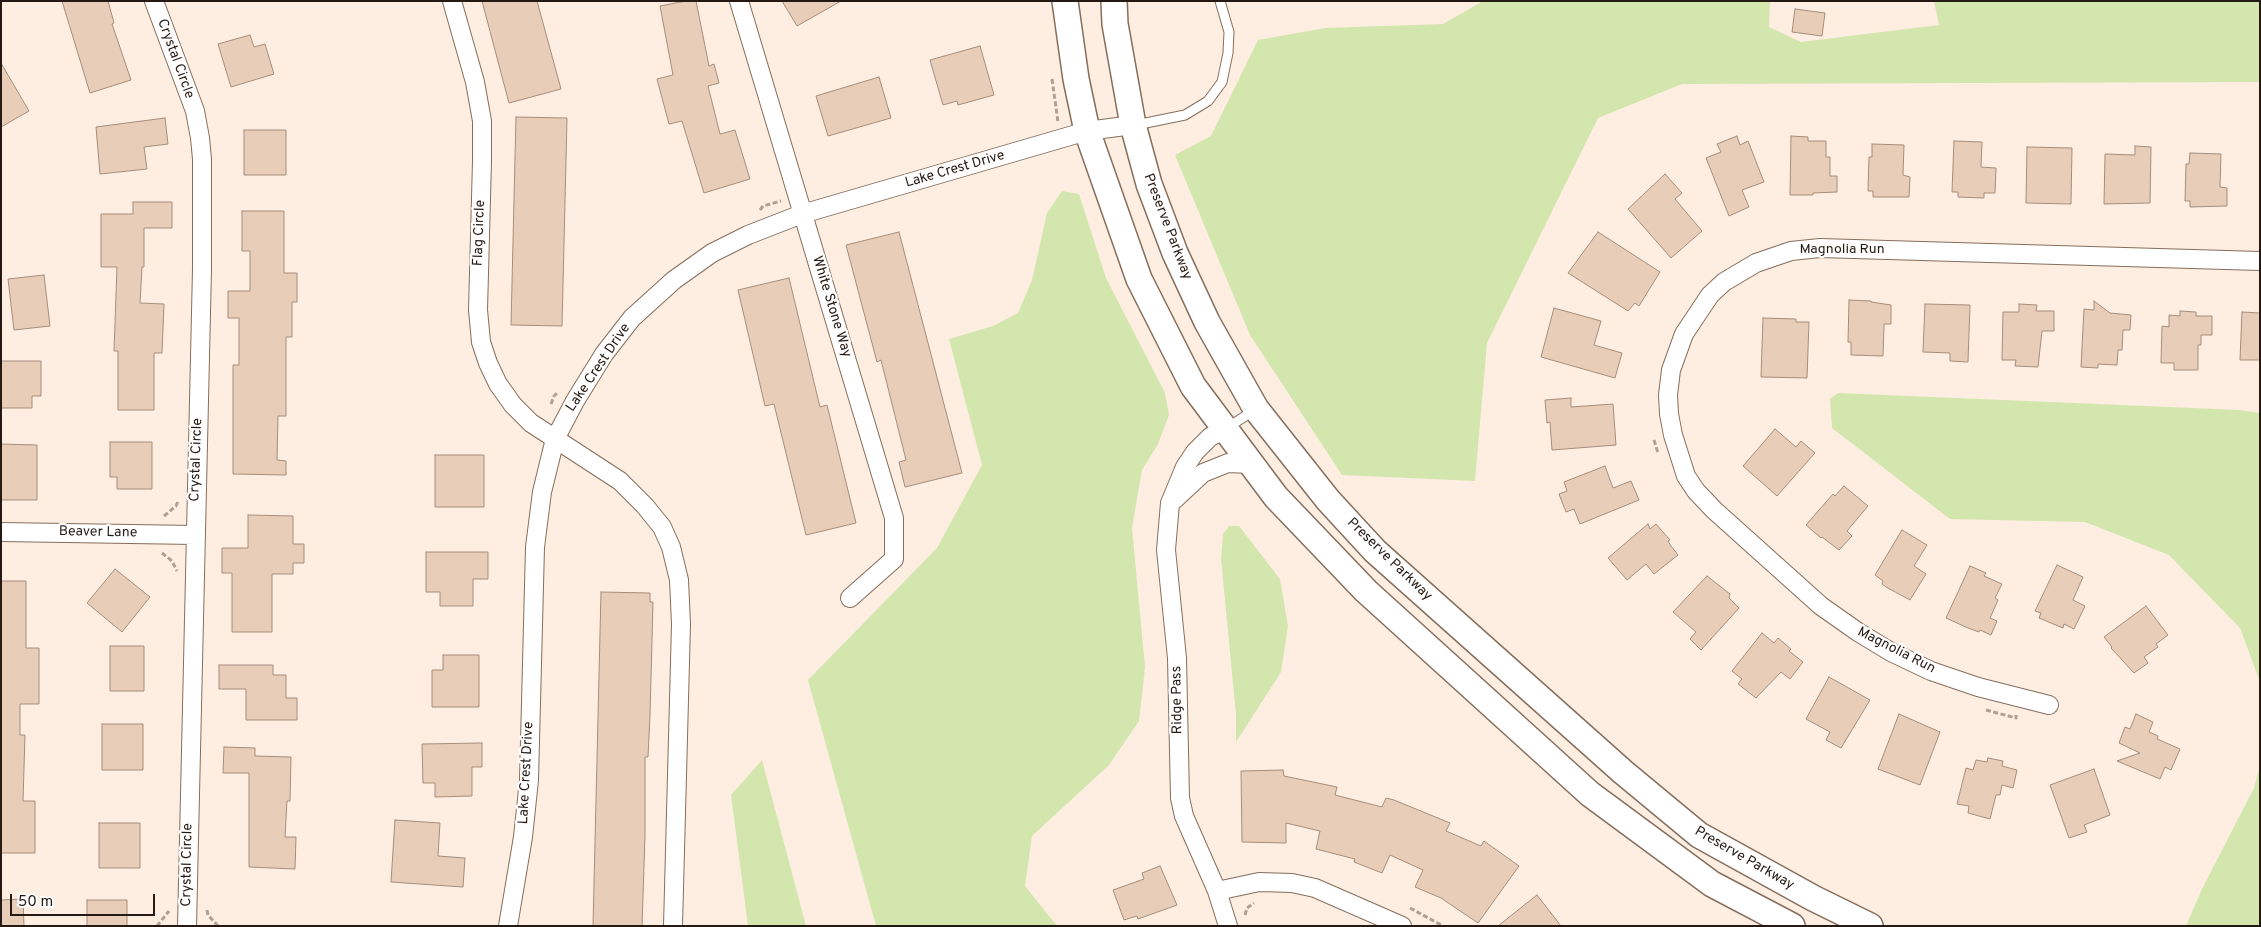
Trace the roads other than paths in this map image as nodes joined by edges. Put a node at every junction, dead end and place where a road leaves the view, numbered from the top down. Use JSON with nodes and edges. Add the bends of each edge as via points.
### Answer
{"nodes":[{"id":1,"x":154,"y":1,"type":"edge"},
{"id":2,"x":452,"y":1,"type":"edge"},
{"id":3,"x":739,"y":1,"type":"edge"},
{"id":4,"x":1066,"y":1,"type":"edge"},
{"id":5,"x":1114,"y":1,"type":"edge"},
{"id":6,"x":1220,"y":1,"type":"edge"},
{"id":7,"x":1133,"y":125,"type":"junction"},
{"id":8,"x":1087,"y":131,"type":"junction"},
{"id":9,"x":802,"y":214,"type":"junction"},
{"id":10,"x":2260,"y":261,"type":"edge"},
{"id":11,"x":1256,"y":409,"type":"junction"},
{"id":12,"x":1226,"y":429,"type":"junction"},
{"id":13,"x":549,"y":434,"type":"junction"},
{"id":14,"x":1251,"y":464,"type":"junction"},
{"id":15,"x":1170,"y":503,"type":"junction"},
{"id":16,"x":1,"y":532,"type":"edge"},
{"id":17,"x":194,"y":534,"type":"junction"},
{"id":18,"x":850,"y":598,"type":"dead end"},
{"id":19,"x":2050,"y":705,"type":"dead end"},
{"id":20,"x":1217,"y":891,"type":"junction"},
{"id":21,"x":187,"y":926,"type":"edge"},
{"id":22,"x":508,"y":926,"type":"edge"},
{"id":23,"x":673,"y":926,"type":"edge"},
{"id":24,"x":1228,"y":926,"type":"edge"},
{"id":25,"x":1402,"y":926,"type":"edge"},
{"id":26,"x":1792,"y":926,"type":"edge"},
{"id":27,"x":1870,"y":926,"type":"edge"}],
"edges":[{"from":1,"to":17,"type":"street","name":"Crystal Circle","via":[[194,112],[201,145],[202,269]]},
{"from":2,"to":13,"type":"street","name":"Flag Circle","via":[[475,82],[482,121],[478,310],[481,342],[488,363],[508,398],[531,423]]},
{"from":3,"to":9,"type":"street","name":"White Stone Way"},
{"from":4,"to":8,"type":"street","via":[[1076,79]]},
{"from":5,"to":7,"type":"street","name":"Preserve Parkway"},
{"from":6,"to":7,"type":"lane","via":[[1229,32],[1222,82],[1208,100],[1185,115]]},
{"from":7,"to":8,"type":"street","name":"Lake Crest Drive"},
{"from":7,"to":11,"type":"street","name":"Preserve Parkway","via":[[1149,184],[1175,253],[1207,322]]},
{"from":8,"to":9,"type":"street","name":"Lake Crest Drive"},
{"from":8,"to":12,"type":"street","via":[[1138,279],[1193,386]]},
{"from":9,"to":13,"type":"street","name":"Lake Crest Drive","via":[[712,253],[674,280],[632,318]]},
{"from":9,"to":18,"type":"street","name":"White Stone Way","via":[[894,518],[894,559]]},
{"from":10,"to":19,"type":"street","name":"Magnolia Run","via":[[1820,248],[1791,251],[1756,263],[1724,282],[1710,295],[1684,334],[1671,370],[1669,414],[1686,476],[1714,510],[1821,606],[1891,652],[1931,671],[1978,687]]},
{"from":11,"to":12,"type":"lane"},
{"from":11,"to":27,"type":"street","name":"Preserve Parkway","via":[[1328,500],[1375,551],[1630,778],[1699,835]]},
{"from":12,"to":14,"type":"street"},
{"from":12,"to":15,"type":"street","name":"Ridge Pass","via":[[1210,437],[1195,452]]},
{"from":13,"to":22,"type":"street","name":"Lake Crest Drive","via":[[535,547],[529,780]]},
{"from":13,"to":23,"type":"street","name":"Flag Circle","via":[[620,481],[662,527],[671,547],[679,580],[681,624]]},
{"from":14,"to":15,"type":"street","via":[[1228,463],[1203,473]]},
{"from":14,"to":26,"type":"street","via":[[1276,497],[1366,591],[1590,794],[1712,884]]},
{"from":15,"to":20,"type":"street","name":"Ridge Pass","via":[[1166,550],[1177,658],[1180,798],[1194,844]]},
{"from":16,"to":17,"type":"street","name":"Beaver Lane"},
{"from":17,"to":21,"type":"street","name":"Crystal Circle"},
{"from":20,"to":24,"type":"street","name":"Ridge Pass"},
{"from":20,"to":25,"type":"street","via":[[1259,882],[1315,888]]}]}
